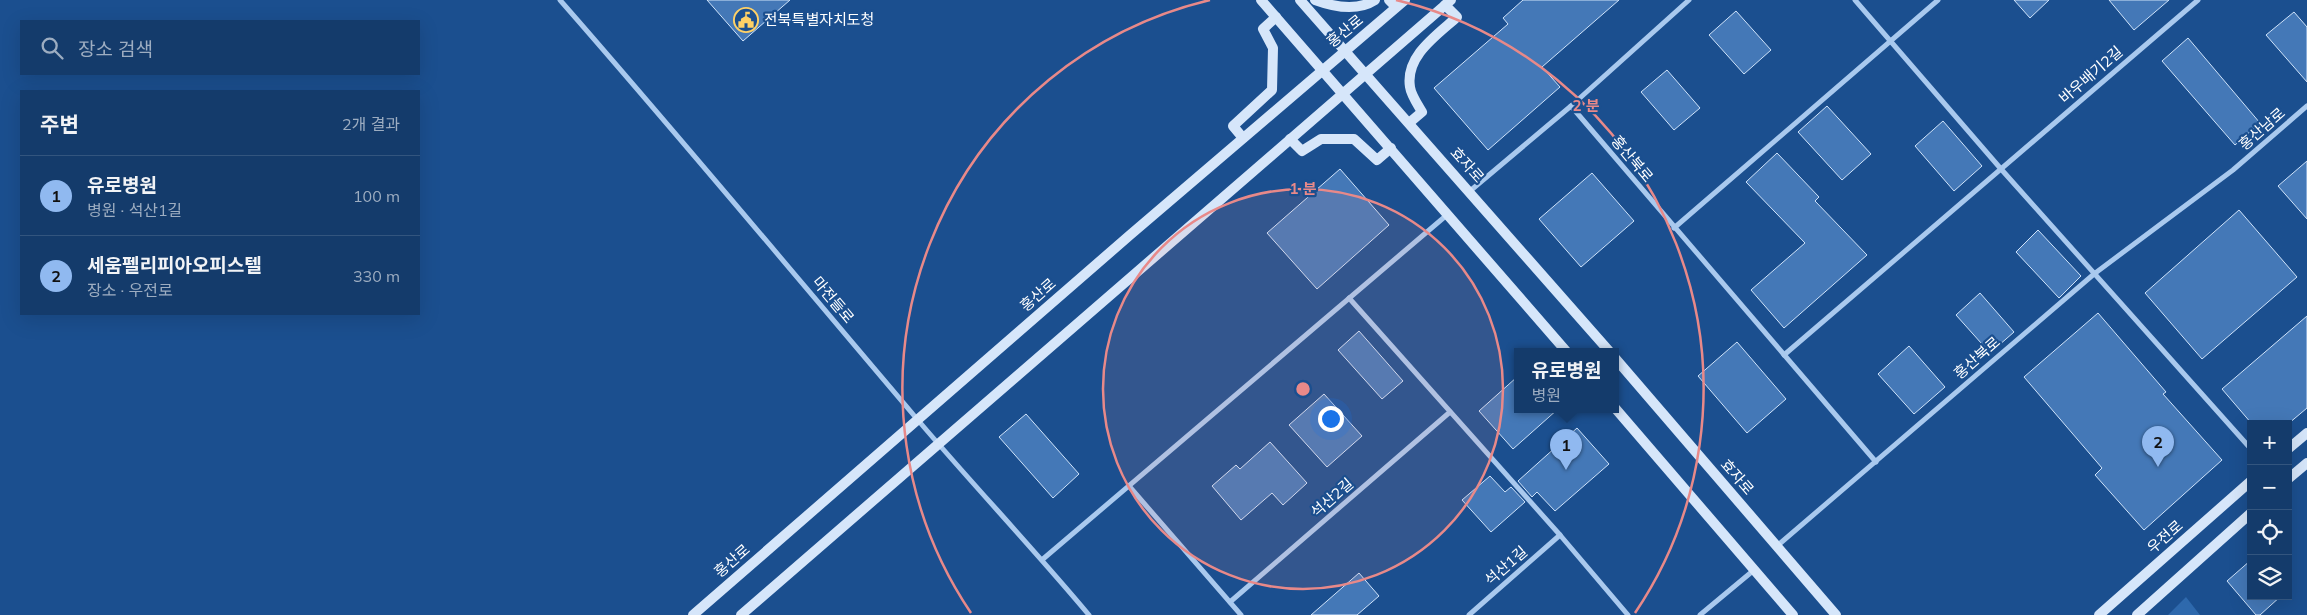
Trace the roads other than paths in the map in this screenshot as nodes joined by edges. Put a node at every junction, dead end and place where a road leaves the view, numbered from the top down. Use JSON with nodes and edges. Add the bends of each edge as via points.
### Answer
{"nodes":[{"id":1,"x":560,"y":0,"type":"edge"},
{"id":2,"x":1261,"y":0,"type":"edge"},
{"id":3,"x":1300,"y":0,"type":"edge"},
{"id":4,"x":1315,"y":0,"type":"edge"},
{"id":5,"x":1375,"y":0,"type":"edge"},
{"id":6,"x":1405,"y":0,"type":"edge"},
{"id":7,"x":1689,"y":0,"type":"edge"},
{"id":8,"x":1855,"y":0,"type":"edge"},
{"id":9,"x":1938,"y":0,"type":"edge"},
{"id":10,"x":2198,"y":0,"type":"edge"},
{"id":11,"x":1448,"y":3,"type":"edge"},
{"id":12,"x":1392,"y":4,"type":"edge"},
{"id":13,"x":1276,"y":17,"type":"junction"},
{"id":14,"x":1890,"y":41,"type":"junction"},
{"id":15,"x":1344,"y":50,"type":"junction"},
{"id":16,"x":1322,"y":69,"type":"junction"},
{"id":17,"x":1365,"y":73,"type":"junction"},
{"id":18,"x":1343,"y":93,"type":"junction"},
{"id":19,"x":1571,"y":106,"type":"junction"},
{"id":20,"x":2307,"y":106,"type":"edge"},
{"id":21,"x":1410,"y":124,"type":"junction"},
{"id":22,"x":1243,"y":138,"type":"junction"},
{"id":23,"x":1290,"y":139,"type":"junction"},
{"id":24,"x":1391,"y":148,"type":"junction"},
{"id":25,"x":2001,"y":169,"type":"junction"},
{"id":26,"x":1470,"y":191,"type":"junction"},
{"id":27,"x":1448,"y":214,"type":"junction"},
{"id":28,"x":1674,"y":228,"type":"junction"},
{"id":29,"x":2094,"y":274,"type":"junction"},
{"id":30,"x":1349,"y":298,"type":"junction"},
{"id":31,"x":1563,"y":348,"type":"edge"},
{"id":32,"x":1606,"y":348,"type":"edge"},
{"id":33,"x":1784,"y":355,"type":"junction"},
{"id":34,"x":1619,"y":363,"type":"edge"},
{"id":35,"x":1450,"y":412,"type":"junction"},
{"id":36,"x":1619,"y":413,"type":"edge"},
{"id":37,"x":918,"y":420,"type":"junction"},
{"id":38,"x":2307,"y":433,"type":"edge"},
{"id":39,"x":938,"y":443,"type":"junction"},
{"id":40,"x":2247,"y":445,"type":"edge"},
{"id":41,"x":2292,"y":446,"type":"edge"},
{"id":42,"x":1876,"y":462,"type":"junction"},
{"id":43,"x":2307,"y":463,"type":"edge"},
{"id":44,"x":2292,"y":476,"type":"edge"},
{"id":45,"x":2247,"y":485,"type":"edge"},
{"id":46,"x":1129,"y":486,"type":"junction"},
{"id":47,"x":2247,"y":517,"type":"edge"},
{"id":48,"x":1560,"y":535,"type":"junction"},
{"id":49,"x":1777,"y":546,"type":"junction"},
{"id":50,"x":1043,"y":559,"type":"junction"},
{"id":51,"x":1754,"y":570,"type":"junction"},
{"id":52,"x":1230,"y":602,"type":"junction"},
{"id":53,"x":693,"y":615,"type":"edge"},
{"id":54,"x":741,"y":615,"type":"edge"},
{"id":55,"x":1089,"y":615,"type":"edge"},
{"id":56,"x":1241,"y":615,"type":"edge"},
{"id":57,"x":1469,"y":615,"type":"edge"},
{"id":58,"x":1628,"y":615,"type":"edge"},
{"id":59,"x":1700,"y":615,"type":"edge"},
{"id":60,"x":1793,"y":615,"type":"edge"},
{"id":61,"x":1836,"y":615,"type":"edge"},
{"id":62,"x":2099,"y":615,"type":"edge"},
{"id":63,"x":2136,"y":615,"type":"edge"}],
"edges":[{"from":1,"to":37,"type":"street","name":"마전들로"},
{"from":2,"to":13,"type":"street"},
{"from":3,"to":15,"type":"street","name":"효자로"},
{"from":4,"to":5,"type":"street","via":[[1346,7],[1367,5]]},
{"from":6,"to":12,"type":"street","name":"홍산로"},
{"from":7,"to":19,"type":"street"},
{"from":8,"to":14,"type":"street"},
{"from":9,"to":14,"type":"street"},
{"from":10,"to":25,"type":"street","name":"바우배기2길"},
{"from":11,"to":17,"type":"street"},
{"from":11,"to":21,"type":"street","via":[[1456,17],[1421,50],[1412,65],[1410,87],[1422,112]]},
{"from":12,"to":15,"type":"street","name":"홍산로"},
{"from":13,"to":16,"type":"street"},
{"from":13,"to":22,"type":"street","via":[[1263,29],[1274,48],[1272,90],[1233,126]]},
{"from":14,"to":25,"type":"street"},
{"from":14,"to":28,"type":"street"},
{"from":15,"to":16,"type":"street","name":"홍산로"},
{"from":15,"to":17,"type":"street","name":"효자로"},
{"from":16,"to":18,"type":"street"},
{"from":16,"to":22,"type":"street","name":"홍산로"},
{"from":17,"to":18,"type":"street"},
{"from":17,"to":21,"type":"street","name":"효자로"},
{"from":18,"to":23,"type":"street"},
{"from":18,"to":24,"type":"street"},
{"from":19,"to":26,"type":"street"},
{"from":19,"to":28,"type":"street","name":"홍산북로"},
{"from":20,"to":29,"type":"street","name":"홍산남로","via":[[2233,170]]},
{"from":21,"to":26,"type":"street","name":"효자로"},
{"from":22,"to":37,"type":"street","name":"홍산로"},
{"from":23,"to":24,"type":"street","via":[[1302,151],[1321,139],[1354,139],[1377,160]]},
{"from":23,"to":39,"type":"street"},
{"from":24,"to":27,"type":"street"},
{"from":25,"to":29,"type":"street"},
{"from":25,"to":33,"type":"street"},
{"from":26,"to":32,"type":"street","name":"효자로"},
{"from":27,"to":30,"type":"street"},
{"from":27,"to":31,"type":"street"},
{"from":28,"to":33,"type":"street","name":"홍산북로"},
{"from":29,"to":40,"type":"street"},
{"from":29,"to":42,"type":"street","name":"홍산북로"},
{"from":30,"to":35,"type":"street"},
{"from":30,"to":46,"type":"street"},
{"from":33,"to":42,"type":"street","name":"홍산북로"},
{"from":34,"to":49,"type":"street","name":"효자로"},
{"from":35,"to":48,"type":"street"},
{"from":35,"to":52,"type":"street","name":"석산2길"},
{"from":36,"to":51,"type":"street"},
{"from":37,"to":39,"type":"street","name":"마전들로"},
{"from":37,"to":53,"type":"street","name":"홍산로"},
{"from":38,"to":41,"type":"street"},
{"from":39,"to":50,"type":"street","name":"마전들로"},
{"from":39,"to":54,"type":"street"},
{"from":42,"to":49,"type":"street","name":"홍산북로"},
{"from":43,"to":44,"type":"street"},
{"from":45,"to":62,"type":"street","name":"우전로"},
{"from":46,"to":50,"type":"street"},
{"from":46,"to":52,"type":"street"},
{"from":47,"to":63,"type":"street"},
{"from":48,"to":57,"type":"street","name":"석산1길"},
{"from":48,"to":58,"type":"street"},
{"from":49,"to":61,"type":"street","name":"효자로"},
{"from":50,"to":55,"type":"street","name":"마전들로"},
{"from":51,"to":59,"type":"street"},
{"from":51,"to":60,"type":"street"},
{"from":52,"to":56,"type":"street"}]}
